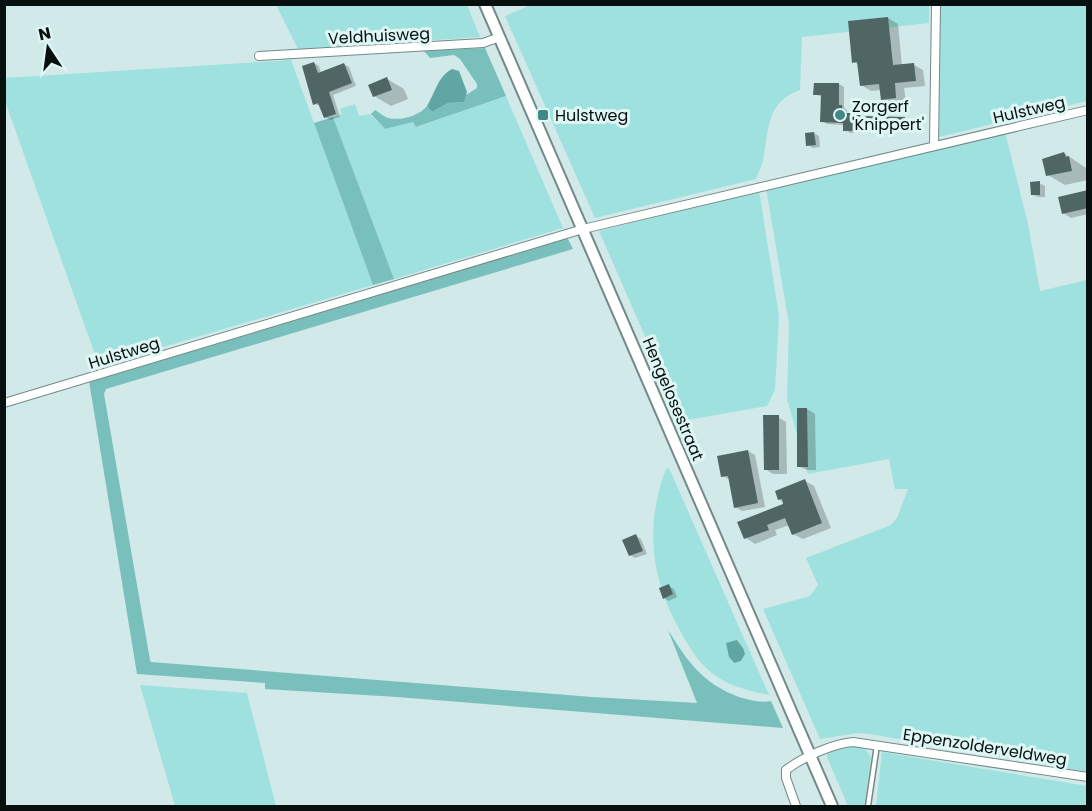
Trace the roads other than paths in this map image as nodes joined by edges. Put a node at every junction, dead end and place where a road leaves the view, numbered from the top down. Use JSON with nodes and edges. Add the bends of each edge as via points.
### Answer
{"nodes":[{"id":1,"x":485,"y":4,"type":"edge"},
{"id":2,"x":936,"y":4,"type":"edge"},
{"id":3,"x":500,"y":37,"type":"junction"},
{"id":4,"x":259,"y":56,"type":"dead end"},
{"id":5,"x":1088,"y":110,"type":"edge"},
{"id":6,"x":934,"y":145,"type":"junction"},
{"id":7,"x":583,"y":229,"type":"junction"},
{"id":8,"x":4,"y":403,"type":"edge"},
{"id":9,"x":878,"y":744,"type":"junction"},
{"id":10,"x":812,"y":756,"type":"junction"},
{"id":11,"x":1088,"y":777,"type":"edge"},
{"id":12,"x":795,"y":807,"type":"edge"},
{"id":13,"x":832,"y":807,"type":"edge"},
{"id":14,"x":868,"y":807,"type":"edge"}],
"edges":[{"from":1,"to":3,"type":"main road","name":"Hengelosestraat"},
{"from":2,"to":6,"type":"street"},
{"from":3,"to":4,"type":"street","name":"Veldhuisweg","via":[[483,43]]},
{"from":3,"to":7,"type":"main road","name":"Hengelosestraat"},
{"from":5,"to":6,"type":"street","name":"Hulstweg"},
{"from":6,"to":7,"type":"street","name":"Hulstweg"},
{"from":7,"to":8,"type":"street","name":"Hulstweg"},
{"from":7,"to":10,"type":"main road","name":"Hengelosestraat"},
{"from":9,"to":10,"type":"street","name":"Eppenzolderveldweg","via":[[844,743]]},
{"from":9,"to":11,"type":"street","name":"Eppenzolderveldweg"},
{"from":9,"to":14,"type":"lane","name":"Eppenzolderveldweg"},
{"from":10,"to":12,"type":"street","name":"Eppenzolderveldweg","via":[[786,770]]},
{"from":10,"to":13,"type":"main road","name":"Hengelosestraat"}]}
